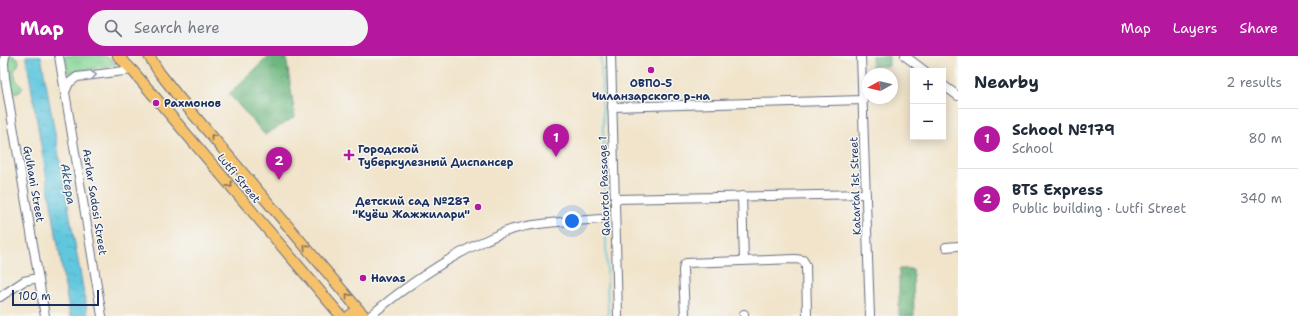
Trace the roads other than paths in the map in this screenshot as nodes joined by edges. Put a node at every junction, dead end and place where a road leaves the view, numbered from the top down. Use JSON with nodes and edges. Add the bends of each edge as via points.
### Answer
{"nodes":[{"id":1,"x":5,"y":56,"type":"edge"},
{"id":2,"x":59,"y":56,"type":"edge"},
{"id":3,"x":118,"y":56,"type":"edge"},
{"id":4,"x":149,"y":56,"type":"edge"},
{"id":5,"x":611,"y":56,"type":"edge"},
{"id":6,"x":861,"y":56,"type":"edge"},
{"id":7,"x":906,"y":56,"type":"edge"},
{"id":8,"x":921,"y":68,"type":"edge"},
{"id":9,"x":132,"y":70,"type":"junction"},
{"id":10,"x":862,"y":78,"type":"edge"},
{"id":11,"x":5,"y":80,"type":"junction"},
{"id":12,"x":946,"y":87,"type":"edge"},
{"id":13,"x":0,"y":88,"type":"edge"},
{"id":14,"x":66,"y":92,"type":"junction"},
{"id":15,"x":8,"y":95,"type":"junction"},
{"id":16,"x":958,"y":96,"type":"edge"},
{"id":17,"x":862,"y":100,"type":"edge"},
{"id":18,"x":863,"y":104,"type":"edge"},
{"id":19,"x":612,"y":107,"type":"junction"},
{"id":20,"x":866,"y":194,"type":"junction"},
{"id":21,"x":742,"y":196,"type":"junction"},
{"id":22,"x":615,"y":199,"type":"junction"},
{"id":23,"x":600,"y":219,"type":"dead end"},
{"id":24,"x":958,"y":246,"type":"edge"},
{"id":25,"x":946,"y":247,"type":"dead end"},
{"id":26,"x":744,"y":260,"type":"junction"},
{"id":27,"x":331,"y":276,"type":"junction"},
{"id":28,"x":38,"y":278,"type":"junction"},
{"id":29,"x":317,"y":288,"type":"junction"},
{"id":30,"x":0,"y":297,"type":"edge"},
{"id":31,"x":366,"y":315,"type":"edge"},
{"id":32,"x":45,"y":316,"type":"edge"},
{"id":33,"x":102,"y":316,"type":"edge"},
{"id":34,"x":341,"y":316,"type":"edge"},
{"id":35,"x":349,"y":316,"type":"edge"},
{"id":36,"x":618,"y":316,"type":"edge"},
{"id":37,"x":685,"y":316,"type":"edge"},
{"id":38,"x":807,"y":316,"type":"edge"},
{"id":39,"x":870,"y":316,"type":"edge"}],
"edges":[{"from":1,"to":11,"type":"street","name":"Gulhani Street"},
{"from":2,"to":14,"type":"street","name":"Asrlar Sadosi Street"},
{"from":3,"to":9,"type":"main road","name":"Lutfi Street"},
{"from":27,"to":4,"type":"main road","name":"Lutfi Street","one_way":true,"via":[[177,95]]},
{"from":5,"to":19,"type":"street","name":"Qatortol Passage 1"},
{"from":6,"to":10,"type":"street","name":"Katartal 1st Street"},
{"from":7,"to":8,"type":"street"},
{"from":14,"to":9,"type":"street","one_way":true,"via":[[69,83],[77,77]]},
{"from":9,"to":29,"type":"main road","name":"Lutfi Street","one_way":true},
{"from":11,"to":13,"type":"street"},
{"from":11,"to":15,"type":"street","name":"Gulhani Street"},
{"from":12,"to":16,"type":"street"},
{"from":13,"to":15,"type":"street"},
{"from":14,"to":33,"type":"street","name":"Asrlar Sadosi Street"},
{"from":15,"to":28,"type":"street","name":"Gulhani Street"},
{"from":17,"to":19,"type":"street"},
{"from":18,"to":20,"type":"street","name":"Katartal 1st Street"},
{"from":19,"to":22,"type":"street","name":"Qatortol Passage 1"},
{"from":20,"to":21,"type":"street"},
{"from":20,"to":39,"type":"street","name":"Katartal 1st Street"},
{"from":21,"to":22,"type":"street"},
{"from":21,"to":26,"type":"street"},
{"from":22,"to":36,"type":"street","name":"Qatortol Passage 1"},
{"from":23,"to":31,"type":"street","via":[[525,226],[499,234],[438,267]]},
{"from":24,"to":25,"type":"street"},
{"from":26,"to":37,"type":"street","via":[[686,263],[683,270]]},
{"from":26,"to":38,"type":"street","via":[[804,261]]},
{"from":27,"to":29,"type":"main road","via":[[328,287]]},
{"from":31,"to":27,"type":"main road","name":"Lutfi Street","one_way":true},
{"from":28,"to":30,"type":"street","via":[[24,282]]},
{"from":28,"to":32,"type":"street","name":"Gulhani Street"},
{"from":29,"to":34,"type":"main road","name":"Lutfi Street"},
{"from":31,"to":35,"type":"main road","via":[[353,313]]}]}
